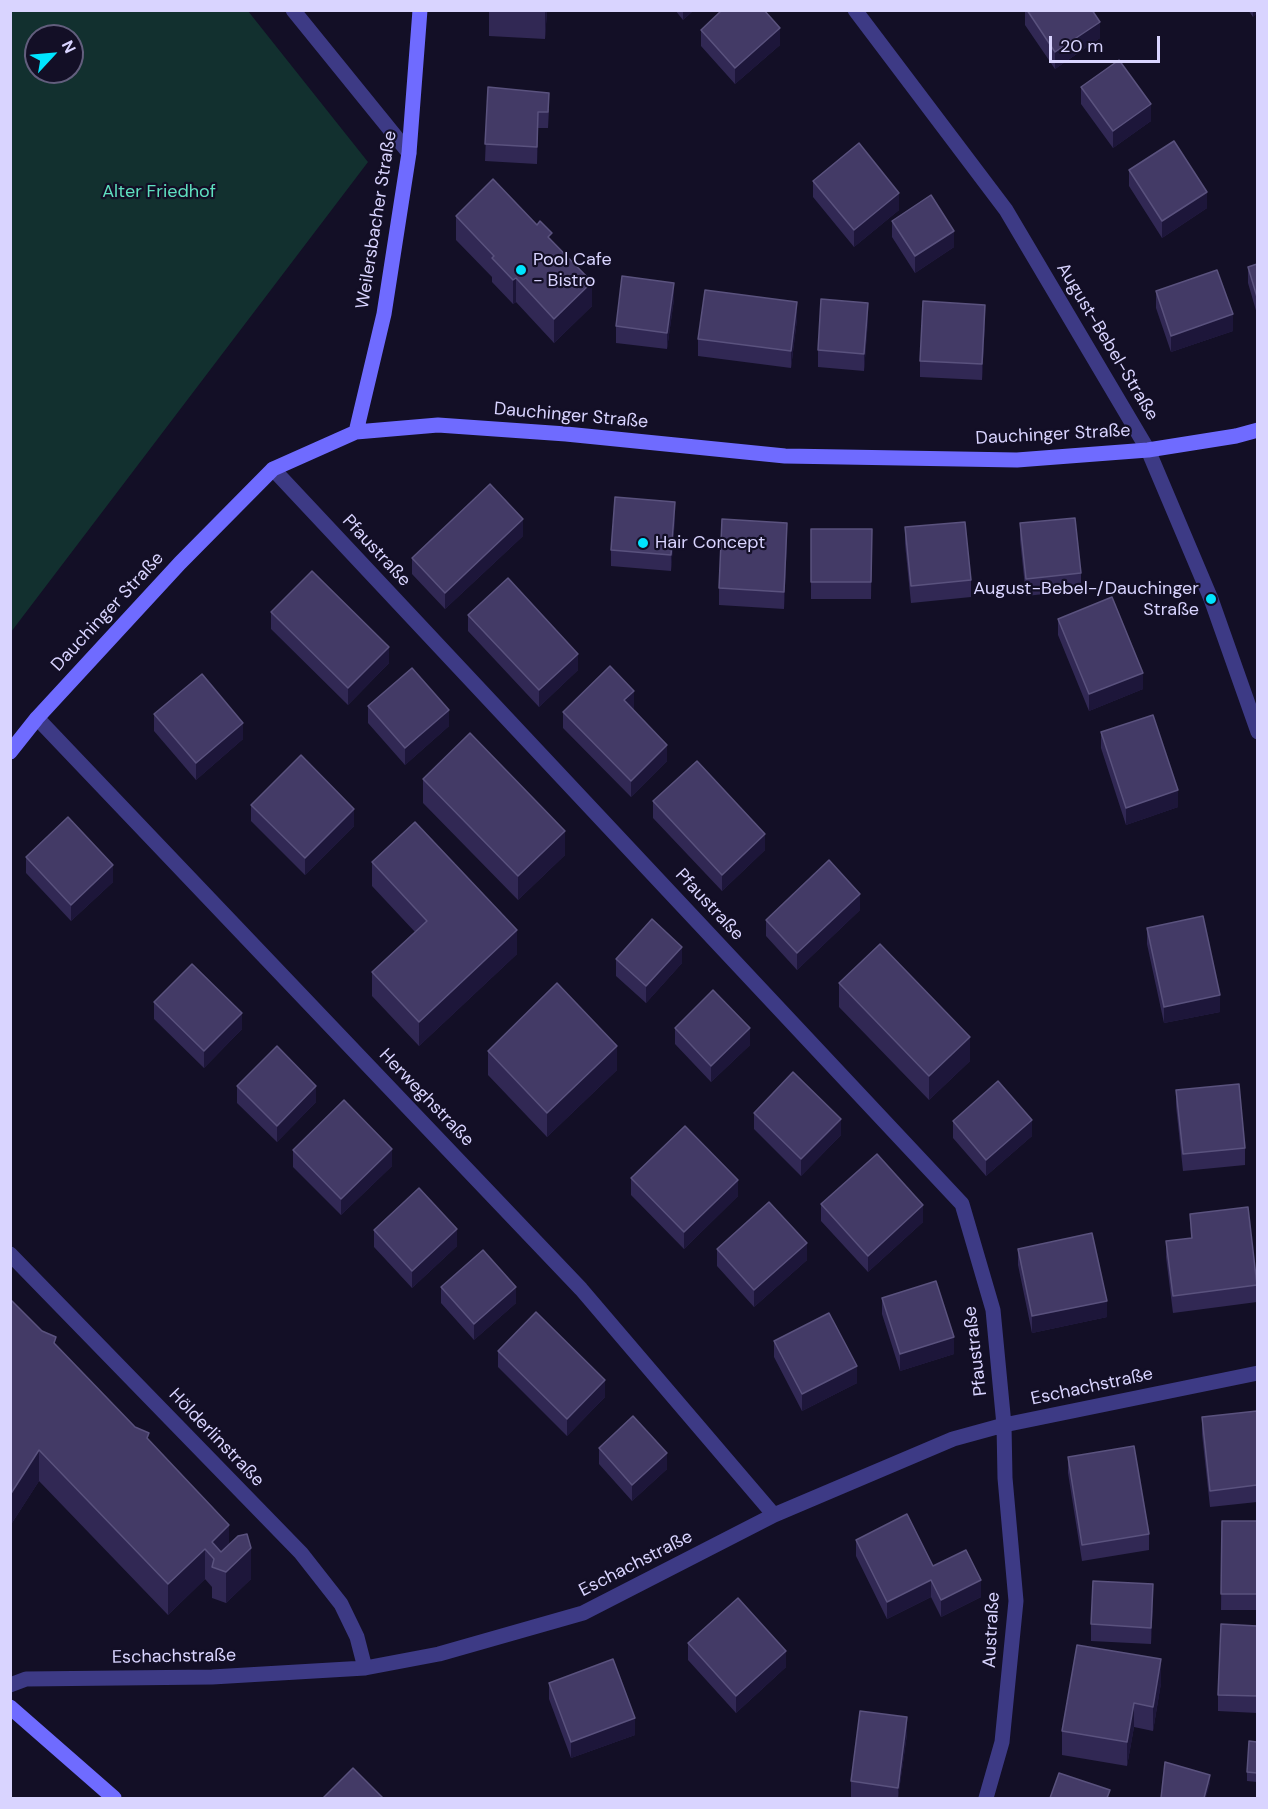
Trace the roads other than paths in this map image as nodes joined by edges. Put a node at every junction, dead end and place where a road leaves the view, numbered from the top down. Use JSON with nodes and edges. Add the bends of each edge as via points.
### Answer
{"nodes":[{"id":1,"x":292,"y":10,"type":"edge"},
{"id":2,"x":420,"y":10,"type":"edge"},
{"id":3,"x":855,"y":10,"type":"edge"},
{"id":4,"x":410,"y":153,"type":"junction"},
{"id":5,"x":1257,"y":430,"type":"edge"},
{"id":6,"x":356,"y":432,"type":"junction"},
{"id":7,"x":1148,"y":450,"type":"junction"},
{"id":8,"x":273,"y":469,"type":"junction"},
{"id":9,"x":37,"y":718,"type":"junction"},
{"id":10,"x":1257,"y":732,"type":"edge"},
{"id":11,"x":10,"y":752,"type":"edge"},
{"id":12,"x":10,"y":1254,"type":"edge"},
{"id":13,"x":1257,"y":1372,"type":"edge"},
{"id":14,"x":1004,"y":1425,"type":"junction"},
{"id":15,"x":774,"y":1515,"type":"junction"},
{"id":16,"x":365,"y":1668,"type":"junction"},
{"id":17,"x":10,"y":1685,"type":"edge"},
{"id":18,"x":10,"y":1707,"type":"edge"},
{"id":19,"x":114,"y":1798,"type":"edge"},
{"id":20,"x":986,"y":1798,"type":"edge"}],
"edges":[{"from":1,"to":4,"type":"street"},
{"from":2,"to":4,"type":"main road","name":"Weilersbacher Straße"},
{"from":3,"to":7,"type":"street","name":"August-Bebel-Straße","via":[[1006,210]]},
{"from":4,"to":6,"type":"main road","name":"Weilersbacher Straße","via":[[384,314]]},
{"from":5,"to":7,"type":"main road","name":"Dauchinger Straße"},
{"from":6,"to":7,"type":"main road","name":"Dauchinger Straße","via":[[438,425],[796,457],[1017,460]]},
{"from":6,"to":8,"type":"main road","name":"Dauchinger Straße"},
{"from":7,"to":10,"type":"street","name":"August-Bebel-Straße","via":[[1211,599]]},
{"from":8,"to":9,"type":"main road","name":"Dauchinger Straße","via":[[180,562]]},
{"from":8,"to":14,"type":"street","name":"Pfaustraße","via":[[962,1204],[993,1310]]},
{"from":9,"to":11,"type":"main road","name":"Dauchinger Straße"},
{"from":9,"to":15,"type":"street","name":"Herweghstraße","via":[[581,1289]]},
{"from":12,"to":16,"type":"street","name":"Hölderlinstraße","via":[[301,1552],[340,1604],[357,1637]]},
{"from":13,"to":14,"type":"street","name":"Eschachstraße"},
{"from":14,"to":15,"type":"street","name":"Eschachstraße","via":[[953,1439]]},
{"from":14,"to":20,"type":"street","name":"Austraße","via":[[1016,1601],[1002,1742]]},
{"from":15,"to":16,"type":"street","name":"Eschachstraße","via":[[583,1613],[439,1654]]},
{"from":16,"to":17,"type":"street","name":"Eschachstraße","via":[[212,1677],[26,1679]]},
{"from":18,"to":19,"type":"main road"}]}
